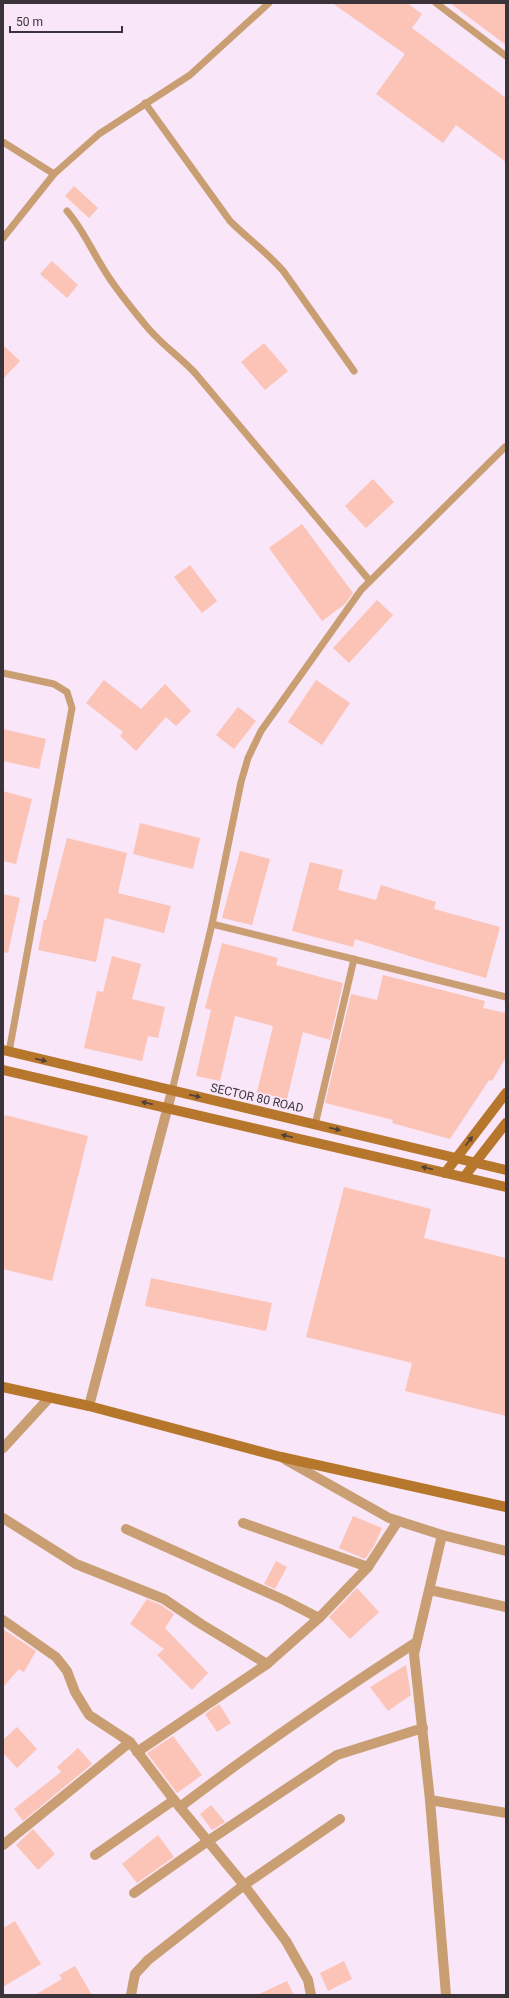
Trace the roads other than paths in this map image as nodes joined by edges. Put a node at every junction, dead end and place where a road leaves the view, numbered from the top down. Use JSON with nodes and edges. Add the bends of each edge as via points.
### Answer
{"nodes":[{"id":1,"x":269,"y":3,"type":"edge"},
{"id":2,"x":436,"y":3,"type":"edge"},
{"id":3,"x":506,"y":56,"type":"edge"},
{"id":4,"x":145,"y":103,"type":"junction"},
{"id":5,"x":3,"y":142,"type":"edge"},
{"id":6,"x":54,"y":174,"type":"junction"},
{"id":7,"x":67,"y":211,"type":"dead end"},
{"id":8,"x":3,"y":238,"type":"edge"},
{"id":9,"x":354,"y":371,"type":"dead end"},
{"id":10,"x":505,"y":446,"type":"dead end"},
{"id":11,"x":370,"y":581,"type":"junction"},
{"id":12,"x":3,"y":673,"type":"edge"},
{"id":13,"x":212,"y":924,"type":"junction"},
{"id":14,"x":354,"y":959,"type":"junction"},
{"id":15,"x":506,"y":997,"type":"edge"},
{"id":16,"x":6,"y":1051,"type":"edge"},
{"id":17,"x":3,"y":1070,"type":"edge"},
{"id":18,"x":172,"y":1091,"type":"junction"},
{"id":19,"x":506,"y":1093,"type":"edge"},
{"id":20,"x":166,"y":1108,"type":"junction"},
{"id":21,"x":506,"y":1123,"type":"edge"},
{"id":22,"x":315,"y":1125,"type":"junction"},
{"id":23,"x":456,"y":1158,"type":"junction"},
{"id":24,"x":475,"y":1163,"type":"junction"},
{"id":25,"x":506,"y":1170,"type":"edge"},
{"id":26,"x":445,"y":1173,"type":"junction"},
{"id":27,"x":464,"y":1177,"type":"junction"},
{"id":28,"x":506,"y":1187,"type":"edge"},
{"id":29,"x":3,"y":1387,"type":"edge"},
{"id":30,"x":49,"y":1398,"type":"junction"},
{"id":31,"x":89,"y":1406,"type":"junction"},
{"id":32,"x":3,"y":1448,"type":"edge"},
{"id":33,"x":280,"y":1457,"type":"junction"},
{"id":34,"x":506,"y":1508,"type":"edge"},
{"id":35,"x":3,"y":1518,"type":"edge"},
{"id":36,"x":398,"y":1521,"type":"junction"},
{"id":37,"x":243,"y":1523,"type":"dead end"},
{"id":38,"x":126,"y":1529,"type":"dead end"},
{"id":39,"x":442,"y":1536,"type":"junction"},
{"id":40,"x":506,"y":1551,"type":"edge"},
{"id":41,"x":368,"y":1567,"type":"junction"},
{"id":42,"x":430,"y":1590,"type":"junction"},
{"id":43,"x":506,"y":1607,"type":"edge"},
{"id":44,"x":319,"y":1618,"type":"junction"},
{"id":45,"x":3,"y":1620,"type":"edge"},
{"id":46,"x":416,"y":1643,"type":"junction"},
{"id":47,"x":267,"y":1664,"type":"junction"},
{"id":48,"x":423,"y":1728,"type":"junction"},
{"id":49,"x":130,"y":1742,"type":"junction"},
{"id":50,"x":137,"y":1752,"type":"junction"},
{"id":51,"x":430,"y":1800,"type":"junction"},
{"id":52,"x":177,"y":1803,"type":"junction"},
{"id":53,"x":506,"y":1813,"type":"edge"},
{"id":54,"x":340,"y":1819,"type":"dead end"},
{"id":55,"x":208,"y":1841,"type":"junction"},
{"id":56,"x":3,"y":1845,"type":"edge"},
{"id":57,"x":95,"y":1855,"type":"dead end"},
{"id":58,"x":244,"y":1885,"type":"junction"},
{"id":59,"x":134,"y":1893,"type":"dead end"},
{"id":60,"x":131,"y":1995,"type":"edge"},
{"id":61,"x":311,"y":1995,"type":"edge"},
{"id":62,"x":446,"y":1995,"type":"edge"}],
"edges":[{"from":1,"to":4,"type":"lane","via":[[190,74]]},
{"from":2,"to":3,"type":"lane"},
{"from":4,"to":6,"type":"lane","via":[[99,134]]},
{"from":4,"to":9,"type":"lane","via":[[230,221],[284,272]]},
{"from":5,"to":6,"type":"lane"},
{"from":6,"to":8,"type":"lane"},
{"from":7,"to":11,"type":"lane","via":[[104,270],[144,324],[195,373]]},
{"from":10,"to":11,"type":"lane"},
{"from":11,"to":13,"type":"lane","via":[[261,731],[248,758]]},
{"from":12,"to":16,"type":"lane","via":[[54,684],[67,692],[72,708]]},
{"from":13,"to":14,"type":"lane"},
{"from":13,"to":18,"type":"lane"},
{"from":14,"to":15,"type":"lane"},
{"from":14,"to":22,"type":"lane"},
{"from":16,"to":18,"type":"street","name":"SECTOR 80 ROAD","one_way":true},
{"from":20,"to":17,"type":"street","one_way":true},
{"from":18,"to":20,"type":"street"},
{"from":18,"to":22,"type":"street","name":"SECTOR 80 ROAD","one_way":true},
{"from":23,"to":19,"type":"street","one_way":true},
{"from":26,"to":20,"type":"street","one_way":true},
{"from":20,"to":31,"type":"street"},
{"from":21,"to":24,"type":"street"},
{"from":22,"to":23,"type":"street","name":"SECTOR 80 ROAD","one_way":true},
{"from":23,"to":24,"type":"street","name":"SECTOR 80 ROAD"},
{"from":23,"to":26,"type":"street"},
{"from":24,"to":25,"type":"street","name":"SECTOR 80 ROAD"},
{"from":24,"to":27,"type":"street"},
{"from":26,"to":27,"type":"street"},
{"from":27,"to":28,"type":"street"},
{"from":29,"to":30,"type":"street"},
{"from":30,"to":31,"type":"street"},
{"from":30,"to":32,"type":"street"},
{"from":31,"to":33,"type":"street"},
{"from":33,"to":34,"type":"street"},
{"from":33,"to":36,"type":"street"},
{"from":35,"to":47,"type":"street","via":[[76,1564],[164,1599]]},
{"from":36,"to":39,"type":"street"},
{"from":36,"to":41,"type":"street"},
{"from":37,"to":41,"type":"street"},
{"from":38,"to":44,"type":"street"},
{"from":39,"to":40,"type":"street"},
{"from":39,"to":42,"type":"street"},
{"from":41,"to":44,"type":"street"},
{"from":42,"to":43,"type":"street"},
{"from":42,"to":46,"type":"street"},
{"from":44,"to":47,"type":"street"},
{"from":45,"to":49,"type":"street","via":[[56,1657],[67,1671],[75,1692],[89,1715]]},
{"from":46,"to":48,"type":"street","via":[[414,1654]]},
{"from":46,"to":52,"type":"street"},
{"from":47,"to":50,"type":"street"},
{"from":48,"to":51,"type":"street"},
{"from":48,"to":55,"type":"street","via":[[337,1755]]},
{"from":49,"to":50,"type":"street"},
{"from":49,"to":56,"type":"street"},
{"from":50,"to":52,"type":"street"},
{"from":51,"to":53,"type":"street"},
{"from":51,"to":62,"type":"street"},
{"from":52,"to":55,"type":"street"},
{"from":52,"to":57,"type":"street"},
{"from":54,"to":58,"type":"street"},
{"from":55,"to":58,"type":"street"},
{"from":55,"to":59,"type":"street"},
{"from":58,"to":60,"type":"street","via":[[148,1960],[135,1974]]},
{"from":58,"to":61,"type":"street","via":[[286,1941],[308,1980]]}]}
